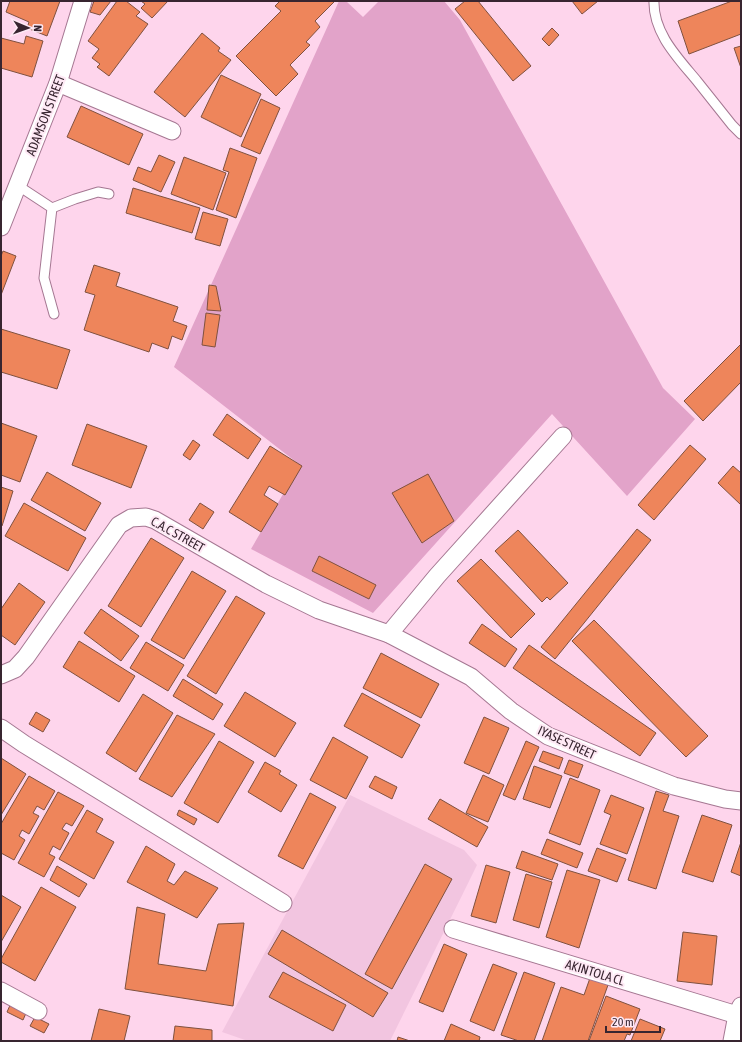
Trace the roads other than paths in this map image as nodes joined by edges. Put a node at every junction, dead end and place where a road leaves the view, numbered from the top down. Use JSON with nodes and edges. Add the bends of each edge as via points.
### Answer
{"nodes":[{"id":1,"x":83,"y":1,"type":"edge"},
{"id":2,"x":654,"y":1,"type":"edge"},
{"id":3,"x":58,"y":83,"type":"junction"},
{"id":4,"x":172,"y":131,"type":"dead end"},
{"id":5,"x":741,"y":134,"type":"edge"},
{"id":6,"x":17,"y":186,"type":"junction"},
{"id":7,"x":109,"y":194,"type":"dead end"},
{"id":8,"x":52,"y":208,"type":"junction"},
{"id":9,"x":1,"y":227,"type":"edge"},
{"id":10,"x":54,"y":314,"type":"dead end"},
{"id":11,"x":563,"y":436,"type":"dead end"},
{"id":12,"x":389,"y":634,"type":"junction"},
{"id":13,"x":1,"y":675,"type":"edge"},
{"id":14,"x":1,"y":728,"type":"edge"},
{"id":15,"x":741,"y":801,"type":"edge"},
{"id":16,"x":283,"y":902,"type":"dead end"},
{"id":17,"x":453,"y":929,"type":"dead end"},
{"id":18,"x":1,"y":991,"type":"edge"},
{"id":19,"x":739,"y":1010,"type":"edge"},
{"id":20,"x":38,"y":1011,"type":"dead end"},
{"id":21,"x":736,"y":1037,"type":"edge"}],
"edges":[{"from":1,"to":3,"type":"street","name":"ADAMSON STREET"},
{"from":2,"to":5,"type":"lane","via":[[660,31],[672,51]]},
{"from":3,"to":4,"type":"street"},
{"from":3,"to":6,"type":"street","name":"ADAMSON STREET"},
{"from":6,"to":8,"type":"lane"},
{"from":6,"to":9,"type":"street","name":"ADAMSON STREET"},
{"from":7,"to":8,"type":"lane","via":[[98,192]]},
{"from":8,"to":10,"type":"lane","via":[[44,278]]},
{"from":11,"to":12,"type":"street","via":[[437,576]]},
{"from":12,"to":13,"type":"street","name":"C.A.C STREET","via":[[319,610],[266,584],[146,516],[132,518],[119,525],[26,658],[15,669]]},
{"from":12,"to":15,"type":"street","name":"IYASE STREET","via":[[471,677],[511,711],[548,736],[674,786]]},
{"from":14,"to":16,"type":"street"},
{"from":17,"to":19,"type":"street","name":"AKINTOLA CL"},
{"from":18,"to":20,"type":"street"},
{"from":19,"to":21,"type":"street"}]}
